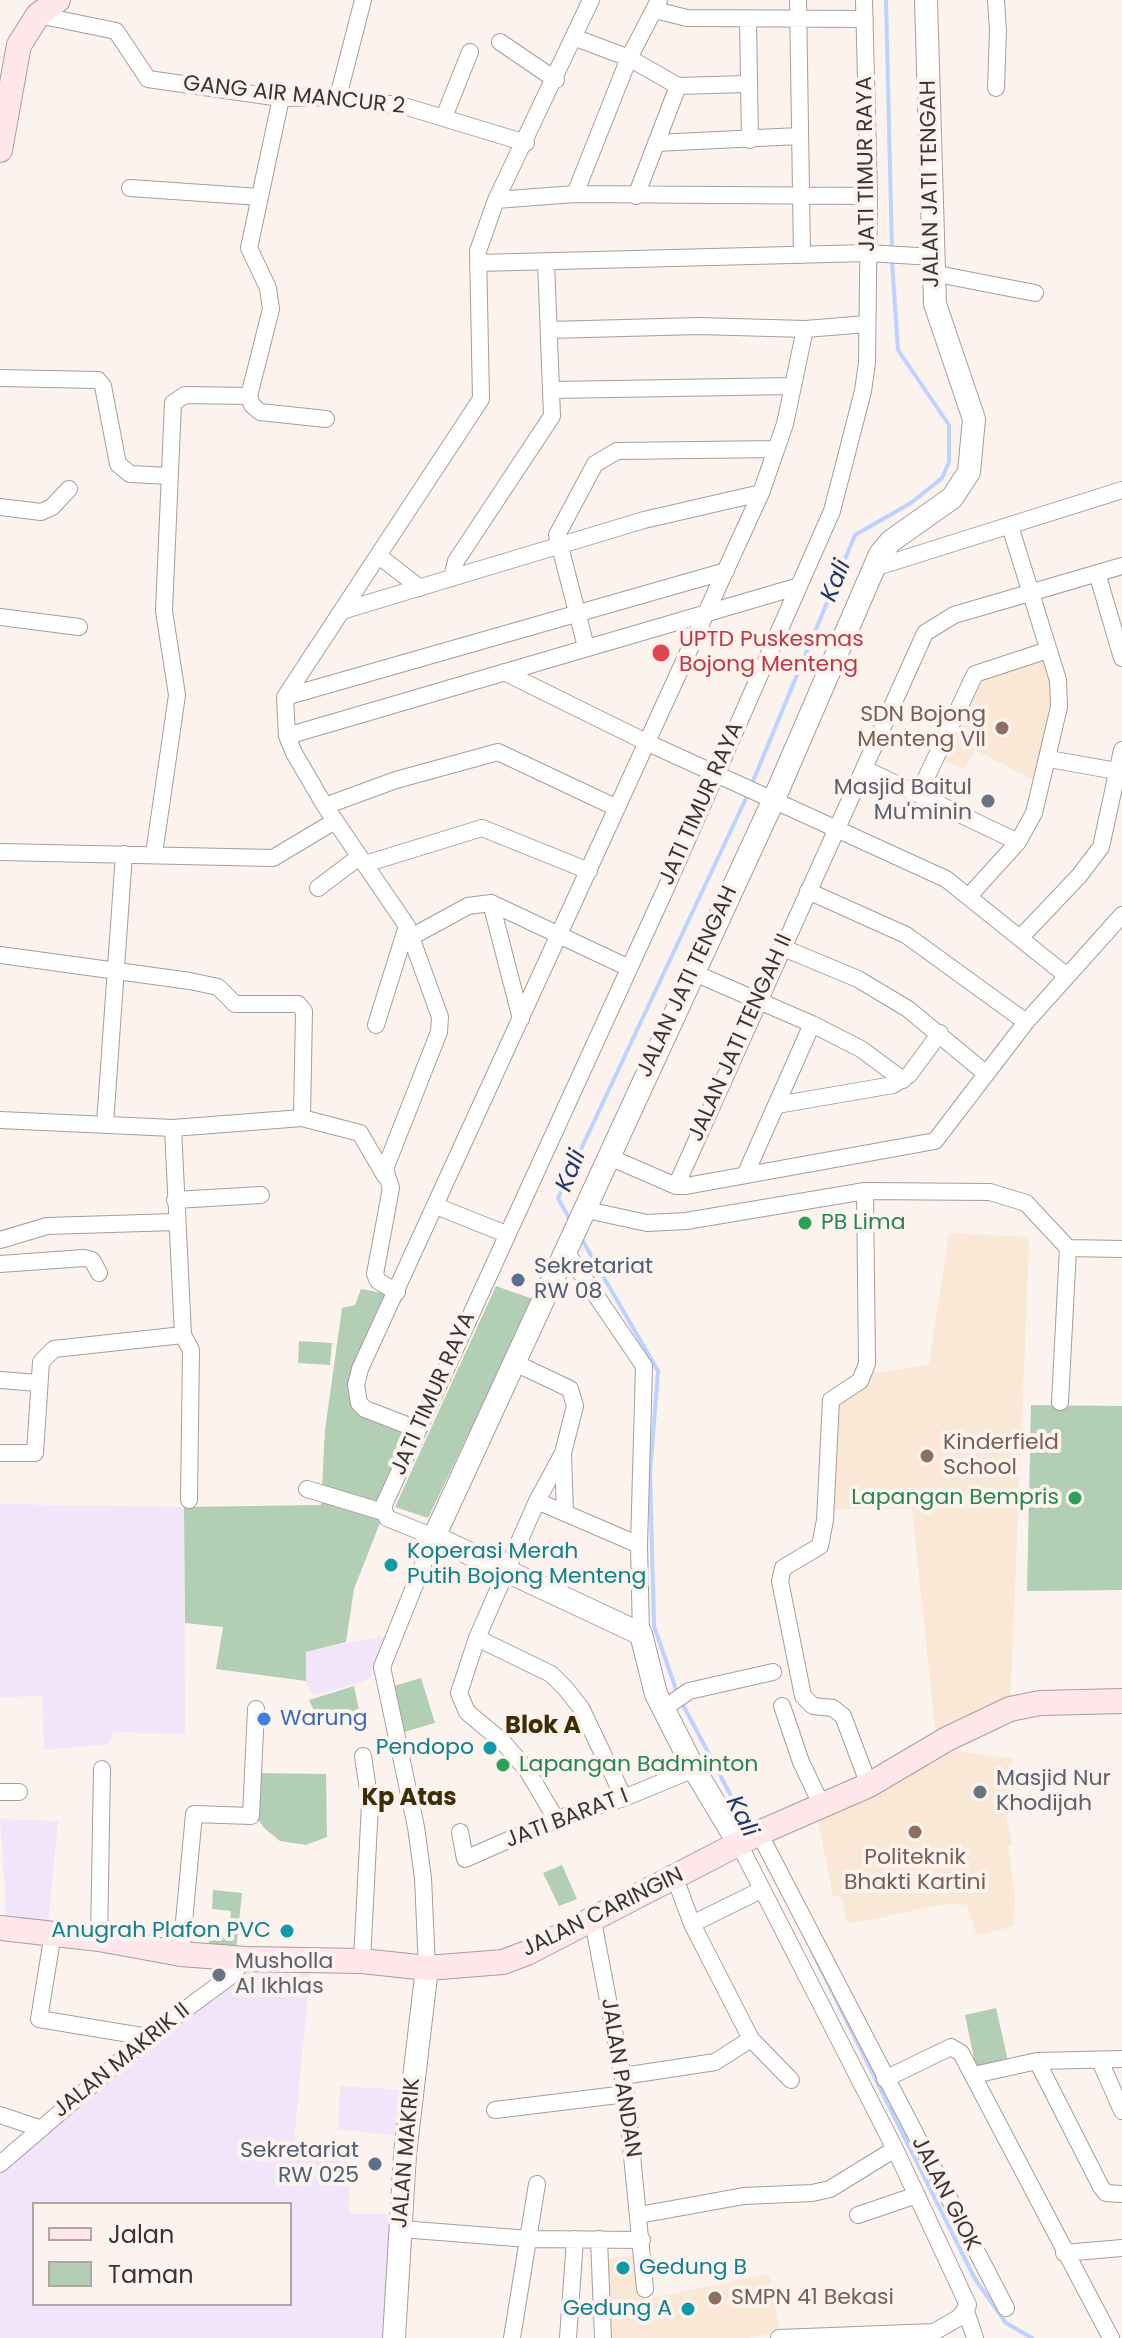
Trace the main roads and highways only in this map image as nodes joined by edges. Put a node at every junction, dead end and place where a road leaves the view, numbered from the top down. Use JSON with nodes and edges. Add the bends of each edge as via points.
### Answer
{"nodes":[{"id":1,"x":48,"y":7,"type":"edge"},
{"id":2,"x":0,"y":150,"type":"edge"},
{"id":3,"x":1122,"y":1701,"type":"edge"},
{"id":4,"x":0,"y":1928,"type":"edge"}],
"edges":[{"from":1,"to":2,"type":"main road","via":[[19,45]]},
{"from":3,"to":4,"type":"main road","name":"JALAN CARINGIN","via":[[1010,1709],[869,1785],[503,1962],[427,1968],[246,1959]]}]}
